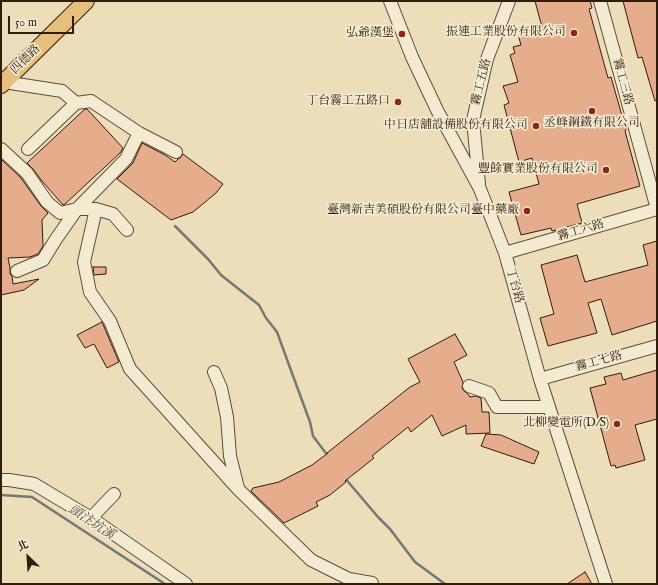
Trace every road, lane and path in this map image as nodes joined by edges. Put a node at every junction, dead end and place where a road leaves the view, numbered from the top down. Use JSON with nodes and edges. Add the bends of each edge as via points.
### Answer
{"nodes":[{"id":1,"x":86,"y":1,"type":"edge"},
{"id":2,"x":390,"y":1,"type":"edge"},
{"id":3,"x":509,"y":1,"type":"edge"},
{"id":4,"x":600,"y":1,"type":"edge"},
{"id":5,"x":3,"y":84,"type":"edge"},
{"id":6,"x":76,"y":103,"type":"junction"},
{"id":7,"x":139,"y":133,"type":"junction"},
{"id":8,"x":1,"y":149,"type":"edge"},
{"id":9,"x":28,"y":149,"type":"dead end"},
{"id":10,"x":176,"y":152,"type":"dead end"},
{"id":11,"x":480,"y":189,"type":"junction"},
{"id":12,"x":77,"y":209,"type":"junction"},
{"id":13,"x":96,"y":209,"type":"junction"},
{"id":14,"x":657,"y":209,"type":"edge"},
{"id":15,"x":127,"y":230,"type":"dead end"},
{"id":16,"x":505,"y":253,"type":"junction"},
{"id":17,"x":17,"y":272,"type":"dead end"},
{"id":18,"x":657,"y":346,"type":"edge"},
{"id":19,"x":214,"y":372,"type":"dead end"},
{"id":20,"x":540,"y":379,"type":"junction"},
{"id":21,"x":469,"y":386,"type":"dead end"},
{"id":22,"x":549,"y":407,"type":"junction"},
{"id":23,"x":1,"y":480,"type":"edge"},
{"id":24,"x":238,"y":489,"type":"junction"},
{"id":25,"x":114,"y":494,"type":"dead end"},
{"id":26,"x":91,"y":518,"type":"junction"},
{"id":27,"x":372,"y":583,"type":"dead end"},
{"id":28,"x":186,"y":584,"type":"edge"},
{"id":29,"x":606,"y":584,"type":"edge"}],
"edges":[{"from":1,"to":5,"type":"main road","name":"四德路"},
{"from":2,"to":11,"type":"street","name":"丁台路","via":[[424,83]]},
{"from":3,"to":11,"type":"street","name":"霧工五路","via":[[487,59],[473,120]]},
{"from":4,"to":14,"type":"street","name":"霧工三路"},
{"from":5,"to":6,"type":"street","via":[[62,91]]},
{"from":6,"to":7,"type":"street","via":[[91,101]]},
{"from":6,"to":9,"type":"street"},
{"from":7,"to":10,"type":"street"},
{"from":7,"to":12,"type":"street","via":[[126,159]]},
{"from":8,"to":12,"type":"street","via":[[27,173],[51,206],[60,213]]},
{"from":11,"to":16,"type":"street","name":"丁台路"},
{"from":12,"to":13,"type":"street"},
{"from":12,"to":17,"type":"street","via":[[44,260]]},
{"from":13,"to":15,"type":"street","via":[[113,214]]},
{"from":13,"to":24,"type":"street","via":[[84,262],[90,292],[110,321],[130,369]]},
{"from":14,"to":16,"type":"street","name":"霧工六路"},
{"from":16,"to":20,"type":"street","name":"丁台路"},
{"from":18,"to":20,"type":"street","name":"霧工七路"},
{"from":19,"to":24,"type":"street","via":[[221,388],[227,417],[230,456]]},
{"from":20,"to":22,"type":"street","name":"丁台路"},
{"from":21,"to":22,"type":"street","via":[[489,393],[497,407]]},
{"from":22,"to":29,"type":"street","name":"丁台路"},
{"from":23,"to":26,"type":"street","via":[[34,484]]},
{"from":24,"to":27,"type":"street","via":[[311,560],[349,579]]},
{"from":25,"to":26,"type":"street"},
{"from":26,"to":28,"type":"street"}]}
